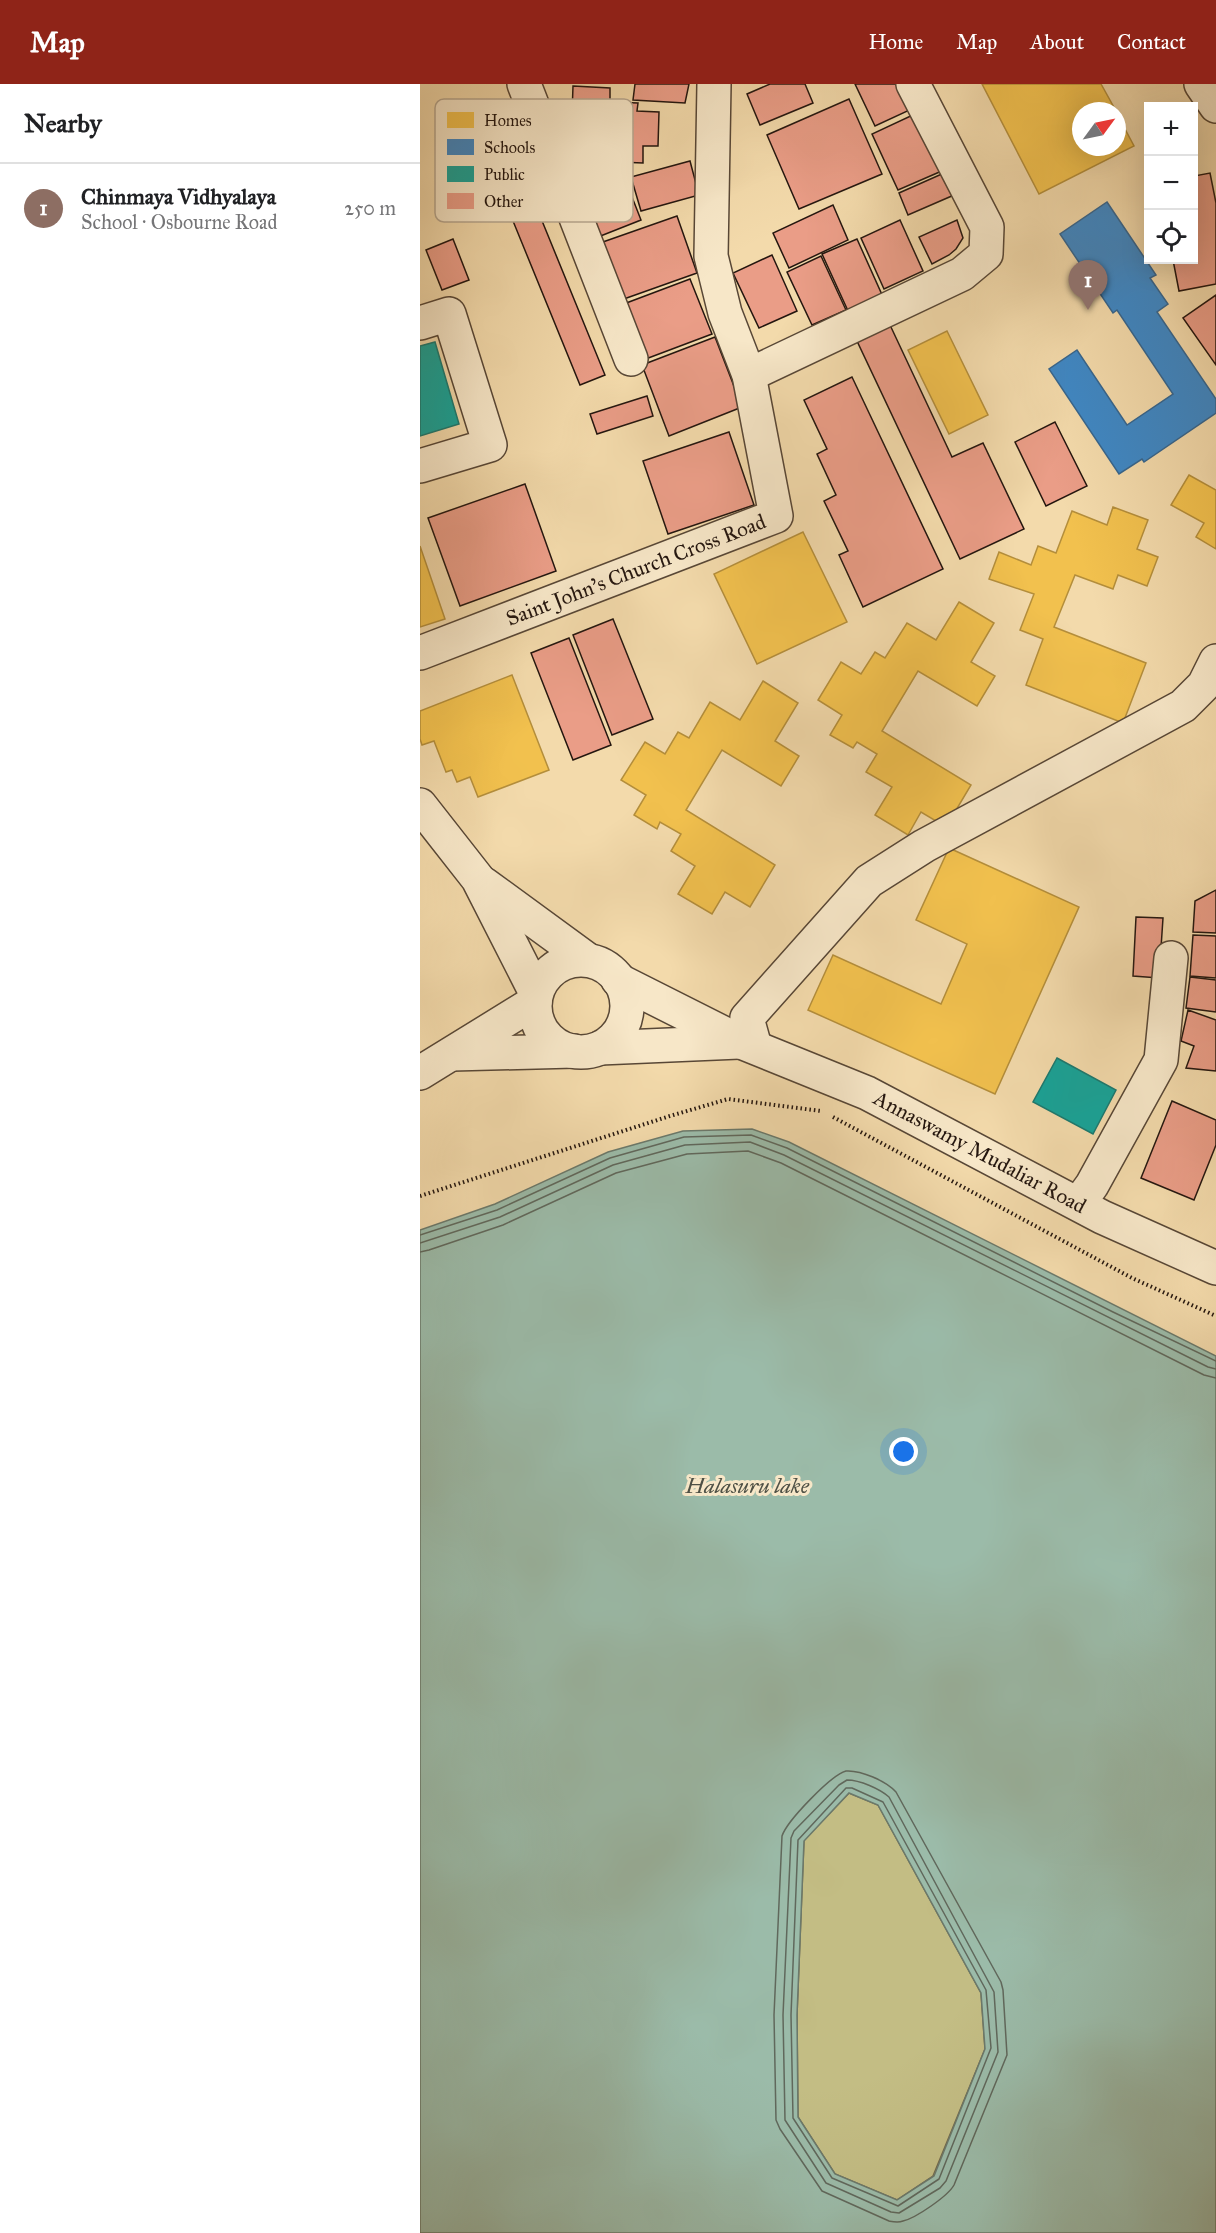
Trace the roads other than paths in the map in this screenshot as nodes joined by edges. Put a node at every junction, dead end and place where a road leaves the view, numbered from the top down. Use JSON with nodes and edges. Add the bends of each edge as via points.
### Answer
{"nodes":[{"id":1,"x":524,"y":84,"type":"edge"},
{"id":2,"x":714,"y":84,"type":"edge"},
{"id":3,"x":913,"y":84,"type":"edge"},
{"id":4,"x":1201,"y":84,"type":"edge"},
{"id":5,"x":530,"y":99,"type":"edge"},
{"id":6,"x":1216,"y":105,"type":"edge"},
{"id":7,"x":578,"y":222,"type":"edge"},
{"id":8,"x":420,"y":323,"type":"edge"},
{"id":9,"x":631,"y":359,"type":"dead end"},
{"id":10,"x":750,"y":375,"type":"junction"},
{"id":11,"x":420,"y":466,"type":"edge"},
{"id":12,"x":420,"y":653,"type":"edge"},
{"id":13,"x":1216,"y":662,"type":"edge"},
{"id":14,"x":420,"y":805,"type":"edge"},
{"id":15,"x":478,"y":879,"type":"junction"},
{"id":16,"x":1171,"y":958,"type":"dead end"},
{"id":17,"x":588,"y":960,"type":"junction"},
{"id":18,"x":618,"y":980,"type":"junction"},
{"id":19,"x":536,"y":998,"type":"junction"},
{"id":20,"x":748,"y":1044,"type":"junction"},
{"id":21,"x":588,"y":1049,"type":"junction"},
{"id":22,"x":452,"y":1054,"type":"junction"},
{"id":23,"x":420,"y":1073,"type":"edge"},
{"id":24,"x":1079,"y":1203,"type":"junction"},
{"id":25,"x":1216,"y":1268,"type":"edge"}],
"edges":[{"from":1,"to":5,"type":"street"},
{"from":2,"to":10,"type":"street","name":"Saint John's Church Cross Road","via":[[711,256],[725,313]]},
{"from":3,"to":10,"type":"street","via":[[987,227],[986,254],[963,274]]},
{"from":4,"to":6,"type":"street"},
{"from":7,"to":9,"type":"street"},
{"from":8,"to":11,"type":"street","via":[[449,314],[490,445]]},
{"from":10,"to":12,"type":"street","name":"Saint John's Church Cross Road","via":[[776,516]]},
{"from":13,"to":20,"type":"street","via":[[1204,685],[1183,706],[924,846],[869,881],[747,1017]]},
{"from":14,"to":15,"type":"street"},
{"from":15,"to":17,"type":"street"},
{"from":15,"to":19,"type":"street"},
{"from":16,"to":24,"type":"street","via":[[1161,1060]]},
{"from":17,"to":18,"type":"street","via":[[605,967]]},
{"from":17,"to":19,"type":"street","via":[[556,967],[542,981]]},
{"from":18,"to":20,"type":"street","name":"Annaswamy Mudaliar Road"},
{"from":18,"to":21,"type":"street","via":[[627,1005],[620,1030],[611,1040]]},
{"from":19,"to":21,"type":"street","via":[[536,1016],[550,1040],[562,1047]]},
{"from":19,"to":22,"type":"street"},
{"from":20,"to":21,"type":"street"},
{"from":20,"to":24,"type":"street","name":"Annaswamy Mudaliar Road","via":[[867,1093]]},
{"from":21,"to":22,"type":"street"},
{"from":22,"to":23,"type":"street"},
{"from":24,"to":25,"type":"street","name":"Annaswamy Mudaliar Road"}]}
